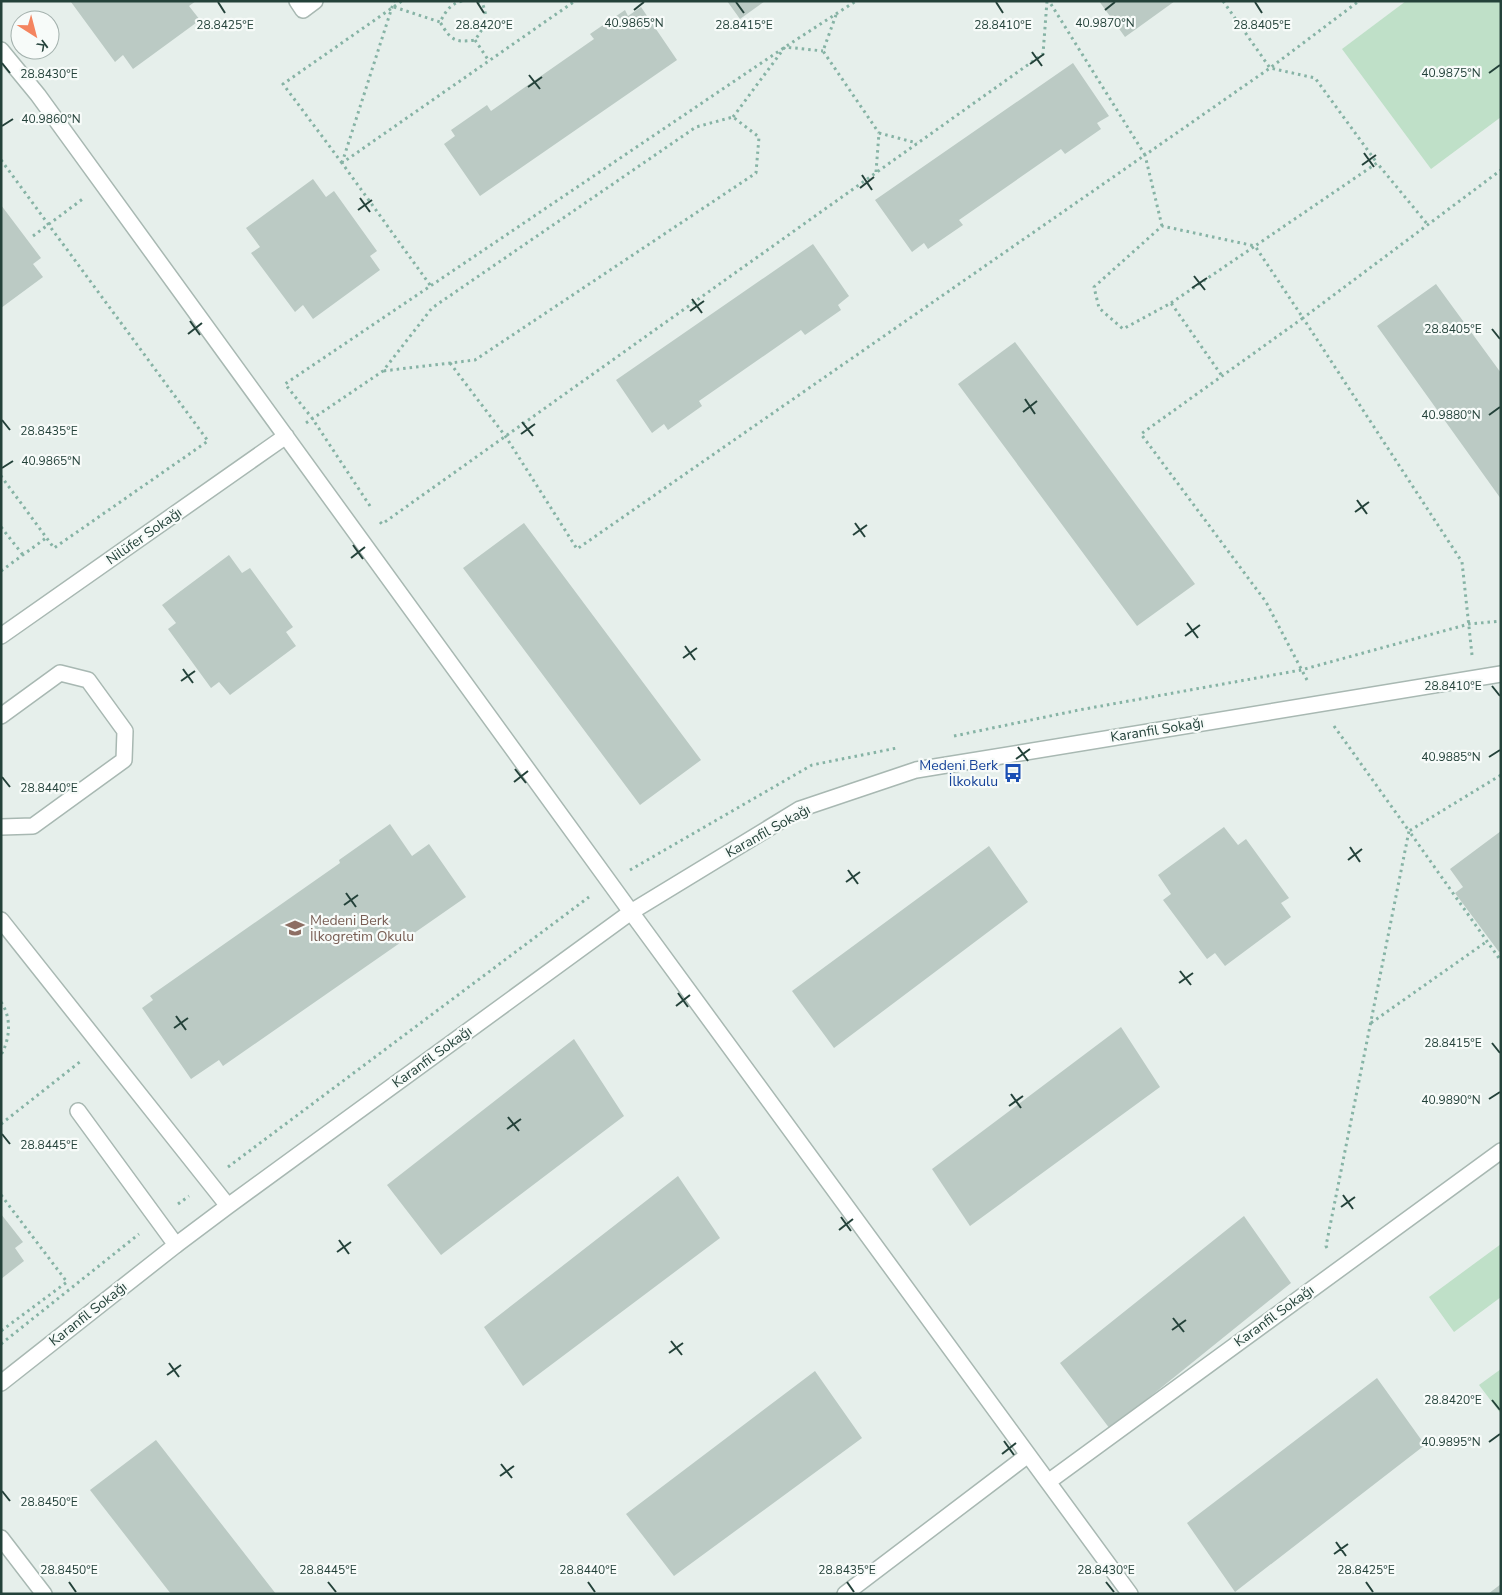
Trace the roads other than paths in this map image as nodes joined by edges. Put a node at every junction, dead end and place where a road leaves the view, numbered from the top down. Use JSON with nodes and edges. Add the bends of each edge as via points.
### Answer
{"nodes":[{"id":1,"x":297,"y":1,"type":"edge"},
{"id":2,"x":315,"y":1,"type":"edge"},
{"id":3,"x":1,"y":50,"type":"edge"},
{"id":4,"x":286,"y":436,"type":"junction"},
{"id":5,"x":1,"y":636,"type":"edge"},
{"id":6,"x":1501,"y":674,"type":"edge"},
{"id":7,"x":1,"y":716,"type":"edge"},
{"id":8,"x":1,"y":827,"type":"edge"},
{"id":9,"x":631,"y":912,"type":"junction"},
{"id":10,"x":1,"y":920,"type":"edge"},
{"id":11,"x":78,"y":1111,"type":"dead end"},
{"id":12,"x":1501,"y":1151,"type":"edge"},
{"id":13,"x":228,"y":1206,"type":"junction"},
{"id":14,"x":176,"y":1245,"type":"junction"},
{"id":15,"x":1,"y":1383,"type":"edge"},
{"id":16,"x":1028,"y":1455,"type":"junction"},
{"id":17,"x":1048,"y":1482,"type":"junction"},
{"id":18,"x":1,"y":1538,"type":"edge"},
{"id":19,"x":44,"y":1594,"type":"edge"},
{"id":20,"x":845,"y":1594,"type":"edge"},
{"id":21,"x":1130,"y":1594,"type":"edge"}],
"edges":[{"from":1,"to":2,"type":"street","via":[[303,10]]},
{"from":3,"to":4,"type":"street","via":[[38,95]]},
{"from":4,"to":5,"type":"street","name":"Nilüfer Sokağı"},
{"from":4,"to":9,"type":"street"},
{"from":6,"to":9,"type":"street","name":"Karanfil Sokağı","via":[[916,770],[800,809]]},
{"from":7,"to":8,"type":"street","via":[[60,673],[88,680],[125,731],[124,760],[33,826]]},
{"from":9,"to":13,"type":"street","name":"Karanfil Sokağı"},
{"from":9,"to":16,"type":"street"},
{"from":10,"to":13,"type":"street"},
{"from":11,"to":14,"type":"street"},
{"from":12,"to":17,"type":"street","name":"Karanfil Sokağı"},
{"from":13,"to":14,"type":"street","name":"Karanfil Sokağı"},
{"from":14,"to":15,"type":"street","name":"Karanfil Sokağı"},
{"from":16,"to":17,"type":"street"},
{"from":16,"to":20,"type":"street"},
{"from":17,"to":21,"type":"street"},
{"from":18,"to":19,"type":"street"}]}
